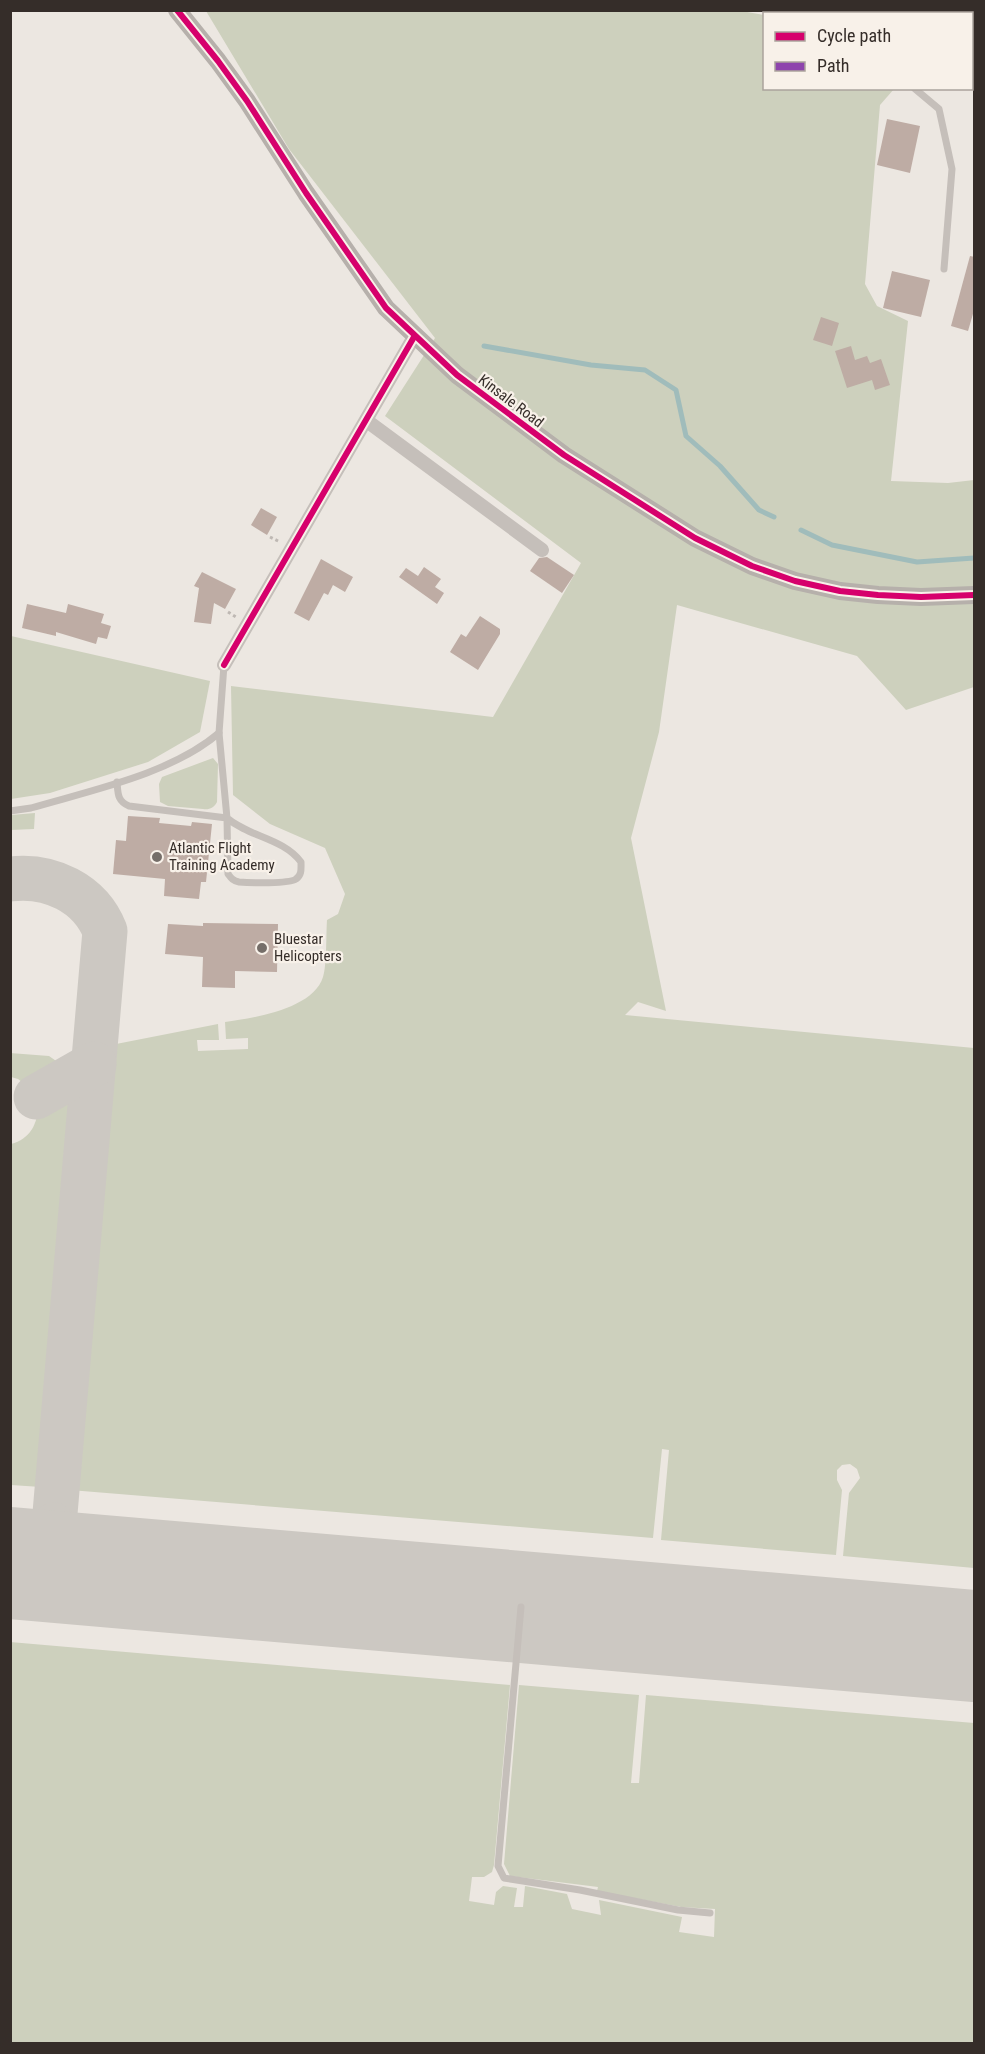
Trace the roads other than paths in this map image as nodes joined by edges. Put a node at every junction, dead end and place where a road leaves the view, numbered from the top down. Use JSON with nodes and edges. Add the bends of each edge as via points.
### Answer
{"nodes":[{"id":1,"x":177,"y":10,"type":"edge"},
{"id":2,"x":916,"y":90,"type":"edge"},
{"id":3,"x":944,"y":269,"type":"dead end"},
{"id":4,"x":414,"y":337,"type":"junction"},
{"id":5,"x":366,"y":421,"type":"junction"},
{"id":6,"x":542,"y":550,"type":"dead end"},
{"id":7,"x":975,"y":594,"type":"edge"},
{"id":8,"x":224,"y":665,"type":"joint"},
{"id":9,"x":219,"y":733,"type":"junction"},
{"id":10,"x":117,"y":782,"type":"junction"},
{"id":11,"x":10,"y":811,"type":"edge"},
{"id":12,"x":227,"y":818,"type":"junction"},
{"id":13,"x":521,"y":1607,"type":"dead end"},
{"id":14,"x":710,"y":1913,"type":"dead end"}],
"edges":[{"from":1,"to":4,"type":"main road","name":"Kinsale Road","via":[[247,101],[386,308]]},
{"from":2,"to":3,"type":"lane","via":[[939,109],[952,169]]},
{"from":4,"to":5,"type":"street"},
{"from":4,"to":7,"type":"main road","name":"Kinsale Road","via":[[457,375],[564,455],[695,538],[752,566],[840,591],[921,597]]},
{"from":5,"to":6,"type":"street"},
{"from":5,"to":8,"type":"street"},
{"from":8,"to":9,"type":"lane"},
{"from":9,"to":10,"type":"lane","via":[[192,753],[154,771]]},
{"from":9,"to":12,"type":"lane"},
{"from":10,"to":11,"type":"lane"},
{"from":10,"to":12,"type":"lane","via":[[118,797],[129,806]]},
{"from":12,"to":12,"type":"lane","via":[[231,878],[239,882],[290,882],[298,877],[301,862],[296,855],[237,827]]},
{"from":13,"to":14,"type":"lane","via":[[498,1866],[504,1878]]}]}
